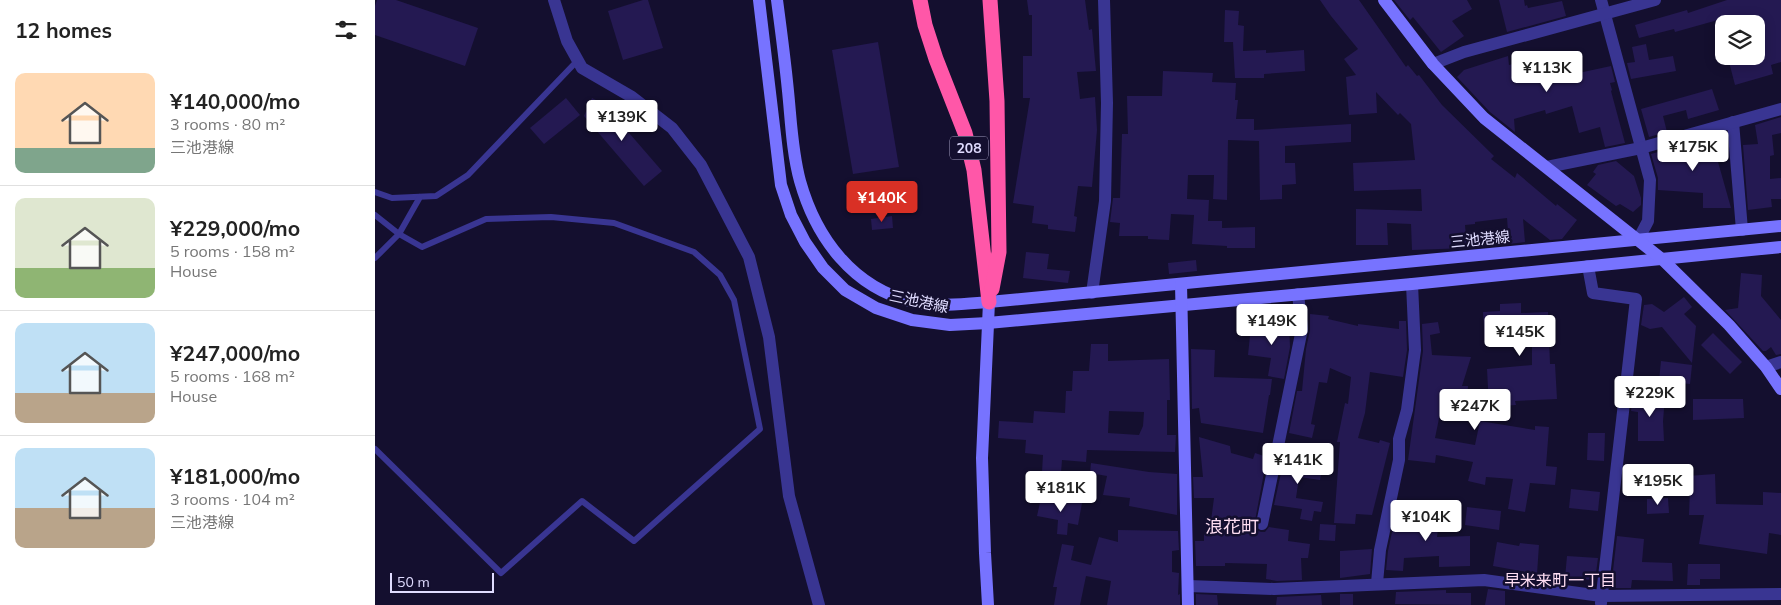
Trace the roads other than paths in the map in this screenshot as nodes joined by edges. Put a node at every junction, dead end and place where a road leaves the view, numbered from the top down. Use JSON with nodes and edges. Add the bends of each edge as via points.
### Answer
{"nodes":[{"id":1,"x":555,"y":0,"type":"edge"},
{"id":2,"x":759,"y":0,"type":"edge"},
{"id":3,"x":777,"y":0,"type":"edge"},
{"id":4,"x":920,"y":0,"type":"edge"},
{"id":5,"x":990,"y":0,"type":"edge"},
{"id":6,"x":1104,"y":0,"type":"edge"},
{"id":7,"x":1383,"y":0,"type":"edge"},
{"id":8,"x":1601,"y":0,"type":"edge"},
{"id":9,"x":1655,"y":0,"type":"edge"},
{"id":10,"x":1605,"y":15,"type":"junction"},
{"id":11,"x":578,"y":60,"type":"junction"},
{"id":12,"x":1433,"y":64,"type":"junction"},
{"id":13,"x":1781,"y":109,"type":"edge"},
{"id":14,"x":1733,"y":122,"type":"junction"},
{"id":15,"x":1641,"y":148,"type":"junction"},
{"id":16,"x":1547,"y":167,"type":"junction"},
{"id":17,"x":375,"y":192,"type":"edge"},
{"id":18,"x":420,"y":197,"type":"junction"},
{"id":19,"x":375,"y":215,"type":"edge"},
{"id":20,"x":1781,"y":226,"type":"edge"},
{"id":21,"x":1741,"y":230,"type":"junction"},
{"id":22,"x":399,"y":234,"type":"junction"},
{"id":23,"x":1638,"y":240,"type":"junction"},
{"id":24,"x":1781,"y":248,"type":"edge"},
{"id":25,"x":375,"y":258,"type":"edge"},
{"id":26,"x":1663,"y":260,"type":"junction"},
{"id":27,"x":1589,"y":266,"type":"junction"},
{"id":28,"x":1181,"y":284,"type":"junction"},
{"id":29,"x":1412,"y":284,"type":"junction"},
{"id":30,"x":1092,"y":293,"type":"junction"},
{"id":31,"x":1298,"y":294,"type":"junction"},
{"id":32,"x":989,"y":302,"type":"junction"},
{"id":33,"x":1182,"y":305,"type":"junction"},
{"id":34,"x":988,"y":323,"type":"junction"},
{"id":35,"x":1781,"y":362,"type":"edge"},
{"id":36,"x":1766,"y":367,"type":"junction"},
{"id":37,"x":1781,"y":389,"type":"edge"},
{"id":38,"x":375,"y":449,"type":"edge"},
{"id":39,"x":1262,"y":524,"type":"dead end"},
{"id":40,"x":1377,"y":583,"type":"junction"},
{"id":41,"x":1188,"y":586,"type":"junction"},
{"id":42,"x":1781,"y":594,"type":"edge"},
{"id":43,"x":1601,"y":601,"type":"edge"},
{"id":44,"x":819,"y":605,"type":"edge"},
{"id":45,"x":988,"y":605,"type":"edge"},
{"id":46,"x":1188,"y":605,"type":"edge"}],
"edges":[{"from":1,"to":11,"type":"street","via":[[567,41]]},
{"from":2,"to":34,"type":"main road","name":"三池港線","via":[[781,185],[791,215],[823,268],[845,290],[876,308],[912,320],[950,325]]},
{"from":3,"to":32,"type":"main road","name":"三池港線","via":[[800,179],[821,234],[859,277],[884,292],[913,302],[946,305]]},
{"from":4,"to":32,"type":"highway","number":"208","via":[[936,60],[965,133],[972,160]]},
{"from":5,"to":32,"type":"highway","number":"208","via":[[997,101],[999,252]]},
{"from":6,"to":30,"type":"street","via":[[1105,201]]},
{"from":7,"to":12,"type":"main road"},
{"from":8,"to":10,"type":"street"},
{"from":9,"to":10,"type":"street"},
{"from":10,"to":12,"type":"street","via":[[1464,52]]},
{"from":10,"to":15,"type":"street"},
{"from":11,"to":18,"type":"lane","via":[[468,175],[436,196]]},
{"from":11,"to":44,"type":"street","via":[[582,68],[632,97],[671,128],[701,164],[749,257],[769,337],[789,496]]},
{"from":12,"to":16,"type":"main road","via":[[1484,118]]},
{"from":13,"to":14,"type":"street"},
{"from":14,"to":15,"type":"street"},
{"from":14,"to":21,"type":"street"},
{"from":15,"to":16,"type":"street"},
{"from":15,"to":23,"type":"street","via":[[1650,180],[1648,221]]},
{"from":16,"to":23,"type":"main road"},
{"from":17,"to":18,"type":"lane","via":[[391,198]]},
{"from":18,"to":22,"type":"lane"},
{"from":19,"to":22,"type":"lane"},
{"from":20,"to":21,"type":"main road","name":"三池港線"},
{"from":21,"to":23,"type":"main road","name":"三池港線"},
{"from":22,"to":25,"type":"lane"},
{"from":22,"to":38,"type":"lane","via":[[422,247],[486,219],[551,216],[614,223],[694,252],[720,275],[734,300],[760,429],[634,541],[581,501],[501,573]]},
{"from":23,"to":26,"type":"main road"},
{"from":23,"to":28,"type":"main road","name":"三池港線"},
{"from":24,"to":26,"type":"main road","name":"三池港線"},
{"from":26,"to":27,"type":"main road","name":"三池港線"},
{"from":26,"to":36,"type":"main road"},
{"from":27,"to":29,"type":"main road","name":"三池港線"},
{"from":27,"to":43,"type":"street","via":[[1593,293],[1636,298]]},
{"from":28,"to":30,"type":"main road","name":"三池港線"},
{"from":28,"to":33,"type":"main road"},
{"from":29,"to":31,"type":"main road","name":"三池港線"},
{"from":29,"to":40,"type":"street","via":[[1415,350]]},
{"from":30,"to":32,"type":"main road","name":"三池港線"},
{"from":31,"to":33,"type":"main road","name":"三池港線"},
{"from":31,"to":39,"type":"street","via":[[1302,329]]},
{"from":32,"to":34,"type":"main road"},
{"from":33,"to":34,"type":"main road","name":"三池港線"},
{"from":33,"to":41,"type":"main road"},
{"from":34,"to":45,"type":"main road","via":[[982,458]]},
{"from":35,"to":36,"type":"street"},
{"from":36,"to":37,"type":"main road"},
{"from":40,"to":41,"type":"street","via":[[1274,589]]},
{"from":40,"to":43,"type":"street","via":[[1484,580]]},
{"from":41,"to":46,"type":"main road"},
{"from":42,"to":43,"type":"street"}]}
